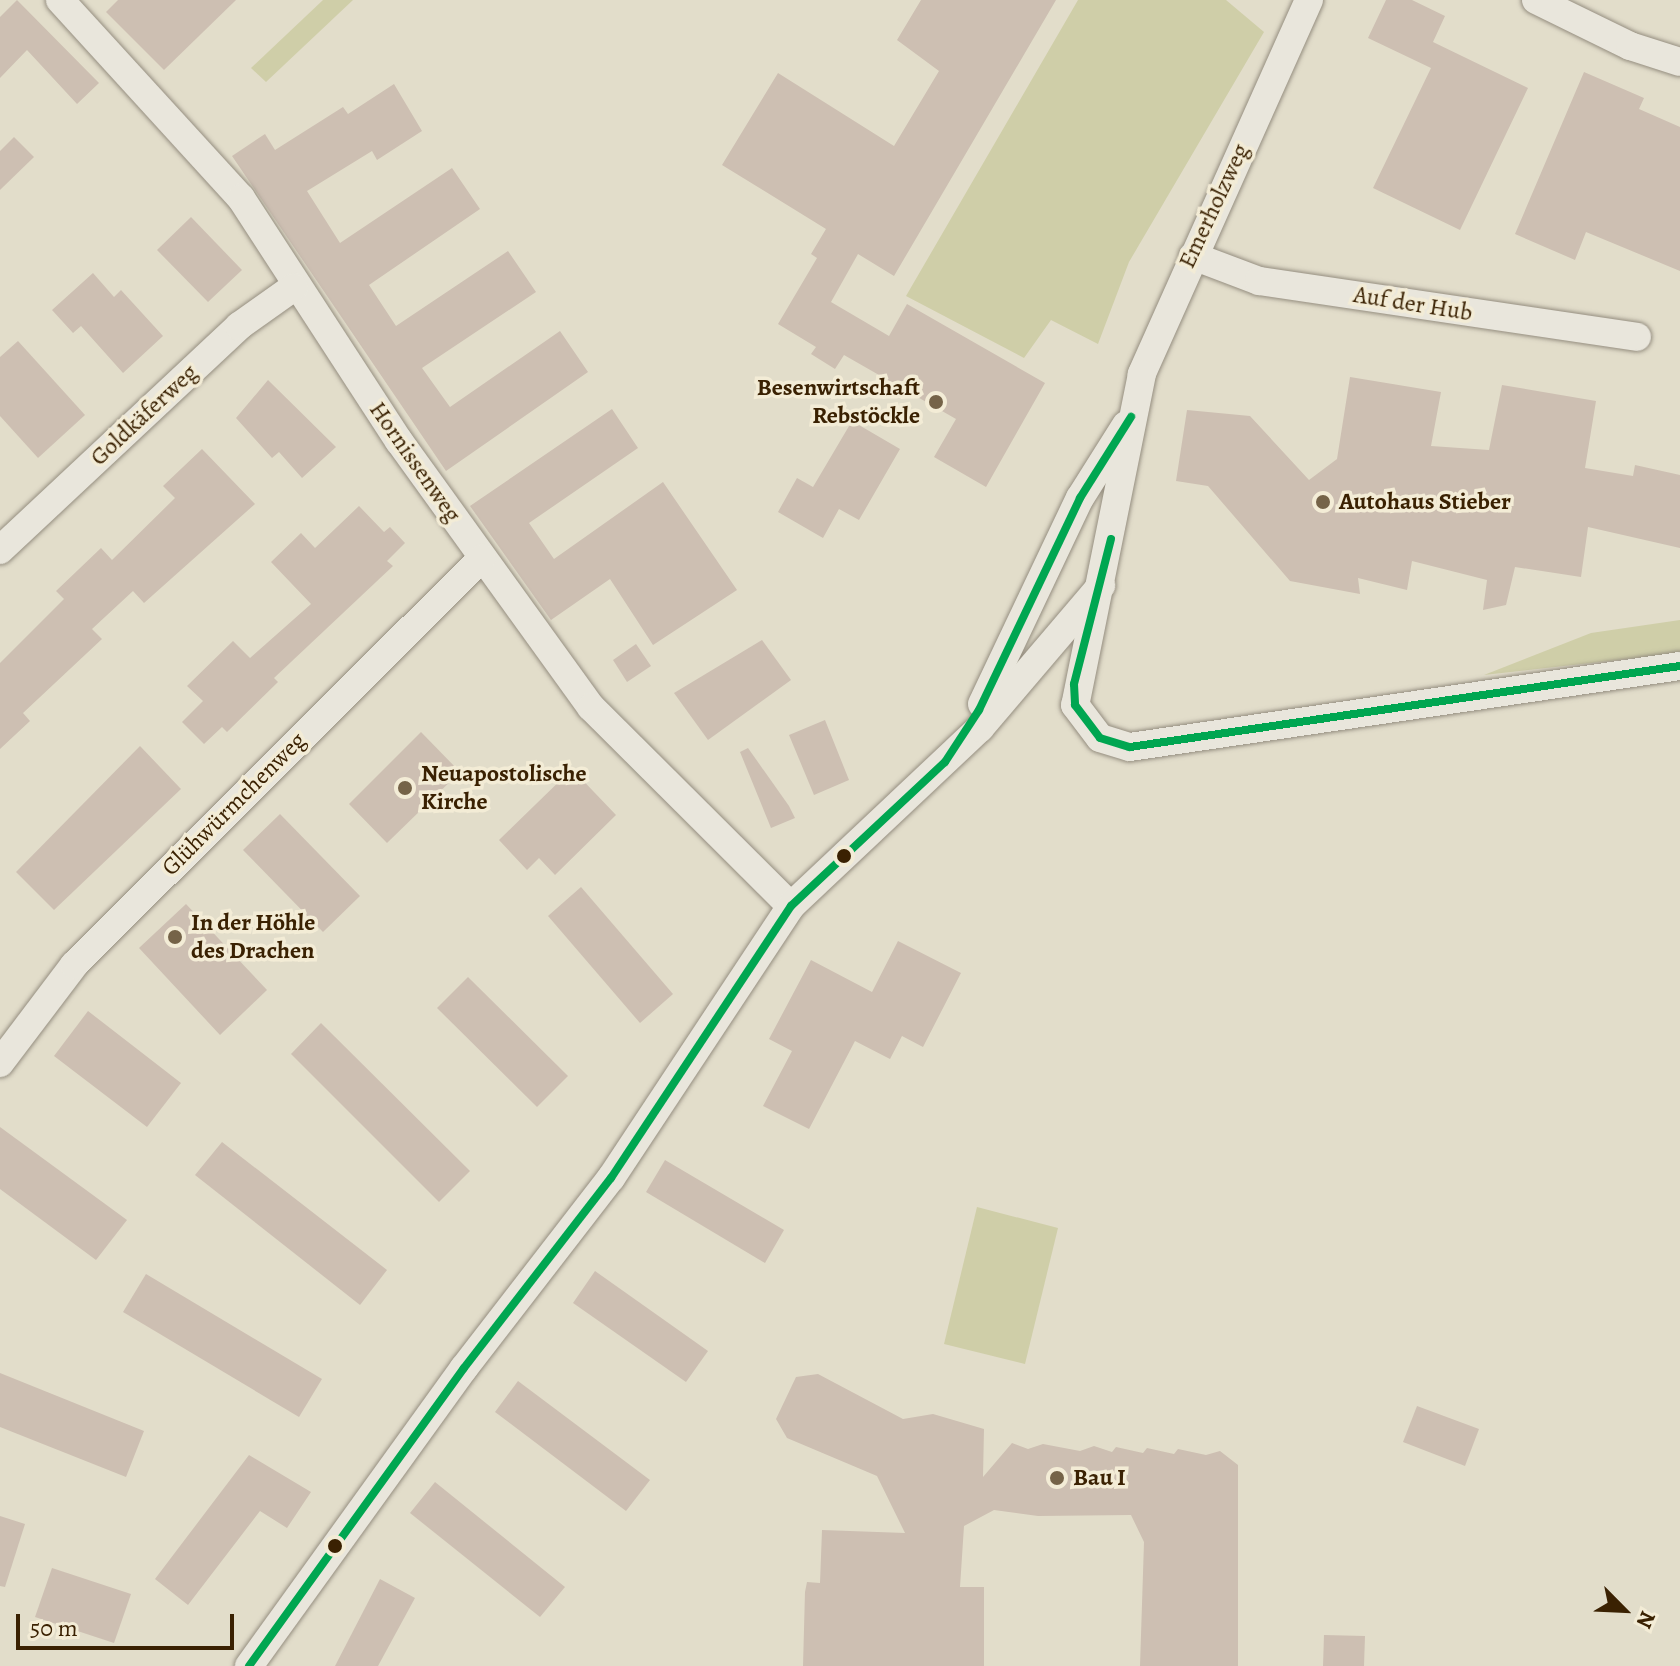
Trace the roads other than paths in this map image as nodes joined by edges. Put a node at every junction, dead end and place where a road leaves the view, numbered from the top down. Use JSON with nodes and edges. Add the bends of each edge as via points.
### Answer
{"nodes":[{"id":1,"x":60,"y":0,"type":"edge"},
{"id":2,"x":1309,"y":0,"type":"edge"},
{"id":3,"x":1536,"y":0,"type":"edge"},
{"id":4,"x":1680,"y":62,"type":"edge"},
{"id":5,"x":1193,"y":256,"type":"junction"},
{"id":6,"x":294,"y":287,"type":"junction"},
{"id":7,"x":1637,"y":337,"type":"dead end"},
{"id":8,"x":1131,"y":417,"type":"junction"},
{"id":9,"x":0,"y":550,"type":"edge"},
{"id":10,"x":482,"y":558,"type":"junction"},
{"id":11,"x":1101,"y":586,"type":"junction"},
{"id":12,"x":1680,"y":666,"type":"edge"},
{"id":13,"x":945,"y":762,"type":"junction"},
{"id":14,"x":791,"y":906,"type":"junction"},
{"id":15,"x":0,"y":1063,"type":"edge"},
{"id":16,"x":249,"y":1666,"type":"edge"}],
"edges":[{"from":1,"to":6,"type":"street","name":"Hornissenweg","via":[[241,198]]},
{"from":2,"to":5,"type":"street","name":"Emerholzweg"},
{"from":3,"to":4,"type":"street","via":[[1630,46]]},
{"from":5,"to":7,"type":"street","name":"Auf der Hub","via":[[1259,281]]},
{"from":5,"to":8,"type":"street","name":"Emerholzweg","via":[[1150,352]]},
{"from":6,"to":9,"type":"street","name":"Goldkäferweg","via":[[239,326]]},
{"from":6,"to":10,"type":"street","name":"Hornissenweg"},
{"from":8,"to":11,"type":"street","name":"Emerholzweg"},
{"from":8,"to":13,"type":"street","name":"Emerholzweg","via":[[1080,498],[979,710]]},
{"from":10,"to":14,"type":"street","name":"Hornissenweg","via":[[591,707],[721,844]]},
{"from":10,"to":15,"type":"street","name":"Glühwürmchenweg","via":[[74,965]]},
{"from":11,"to":12,"type":"street","name":"Emerholzweg","via":[[1074,684],[1075,705],[1100,738],[1130,747]]},
{"from":11,"to":13,"type":"street","name":"Emerholzweg"},
{"from":13,"to":14,"type":"street","name":"Emerholzweg"},
{"from":14,"to":16,"type":"street","name":"Emerholzweg","via":[[611,1178]]}]}
